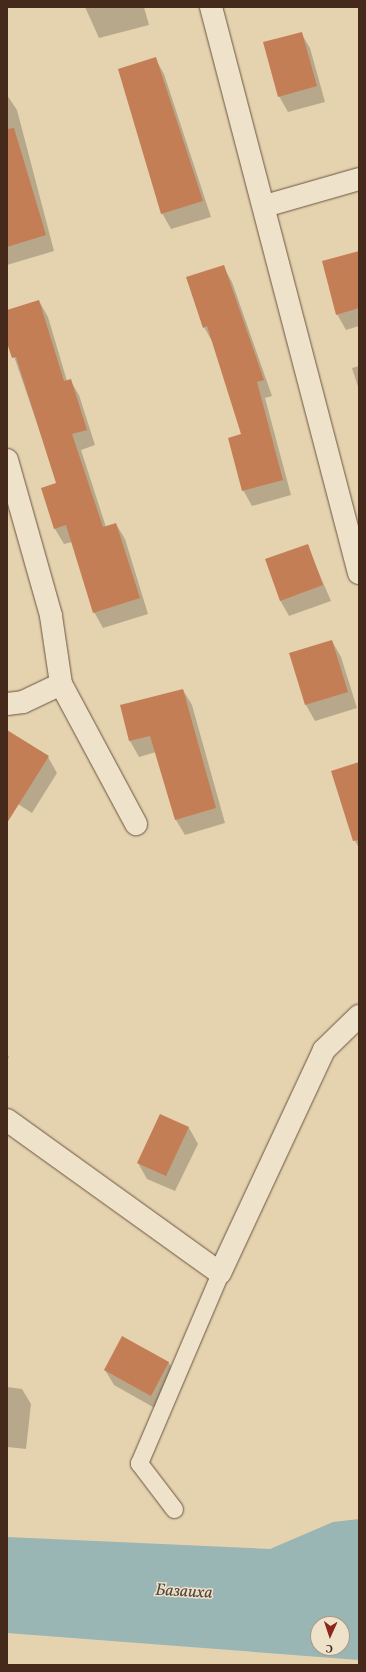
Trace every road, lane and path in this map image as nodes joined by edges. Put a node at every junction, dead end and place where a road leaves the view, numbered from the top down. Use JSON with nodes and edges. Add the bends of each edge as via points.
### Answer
{"nodes":[{"id":1,"x":211,"y":7,"type":"edge"},
{"id":2,"x":359,"y":179,"type":"edge"},
{"id":3,"x":265,"y":206,"type":"junction"},
{"id":4,"x":7,"y":460,"type":"edge"},
{"id":5,"x":359,"y":573,"type":"edge"},
{"id":6,"x":61,"y":684,"type":"junction"},
{"id":7,"x":7,"y":704,"type":"edge"},
{"id":8,"x":136,"y":824,"type":"dead end"},
{"id":9,"x":359,"y":1016,"type":"edge"},
{"id":10,"x":7,"y":1120,"type":"edge"},
{"id":11,"x":220,"y":1273,"type":"junction"},
{"id":12,"x":174,"y":1509,"type":"dead end"}],
"edges":[{"from":1,"to":3,"type":"street"},
{"from":2,"to":3,"type":"street"},
{"from":3,"to":5,"type":"street"},
{"from":4,"to":6,"type":"street","via":[[51,616]]},
{"from":6,"to":7,"type":"street","via":[[23,702]]},
{"from":6,"to":8,"type":"street"},
{"from":9,"to":11,"type":"street","via":[[324,1050]]},
{"from":10,"to":11,"type":"street"},
{"from":11,"to":12,"type":"lane","via":[[139,1463]]}]}
